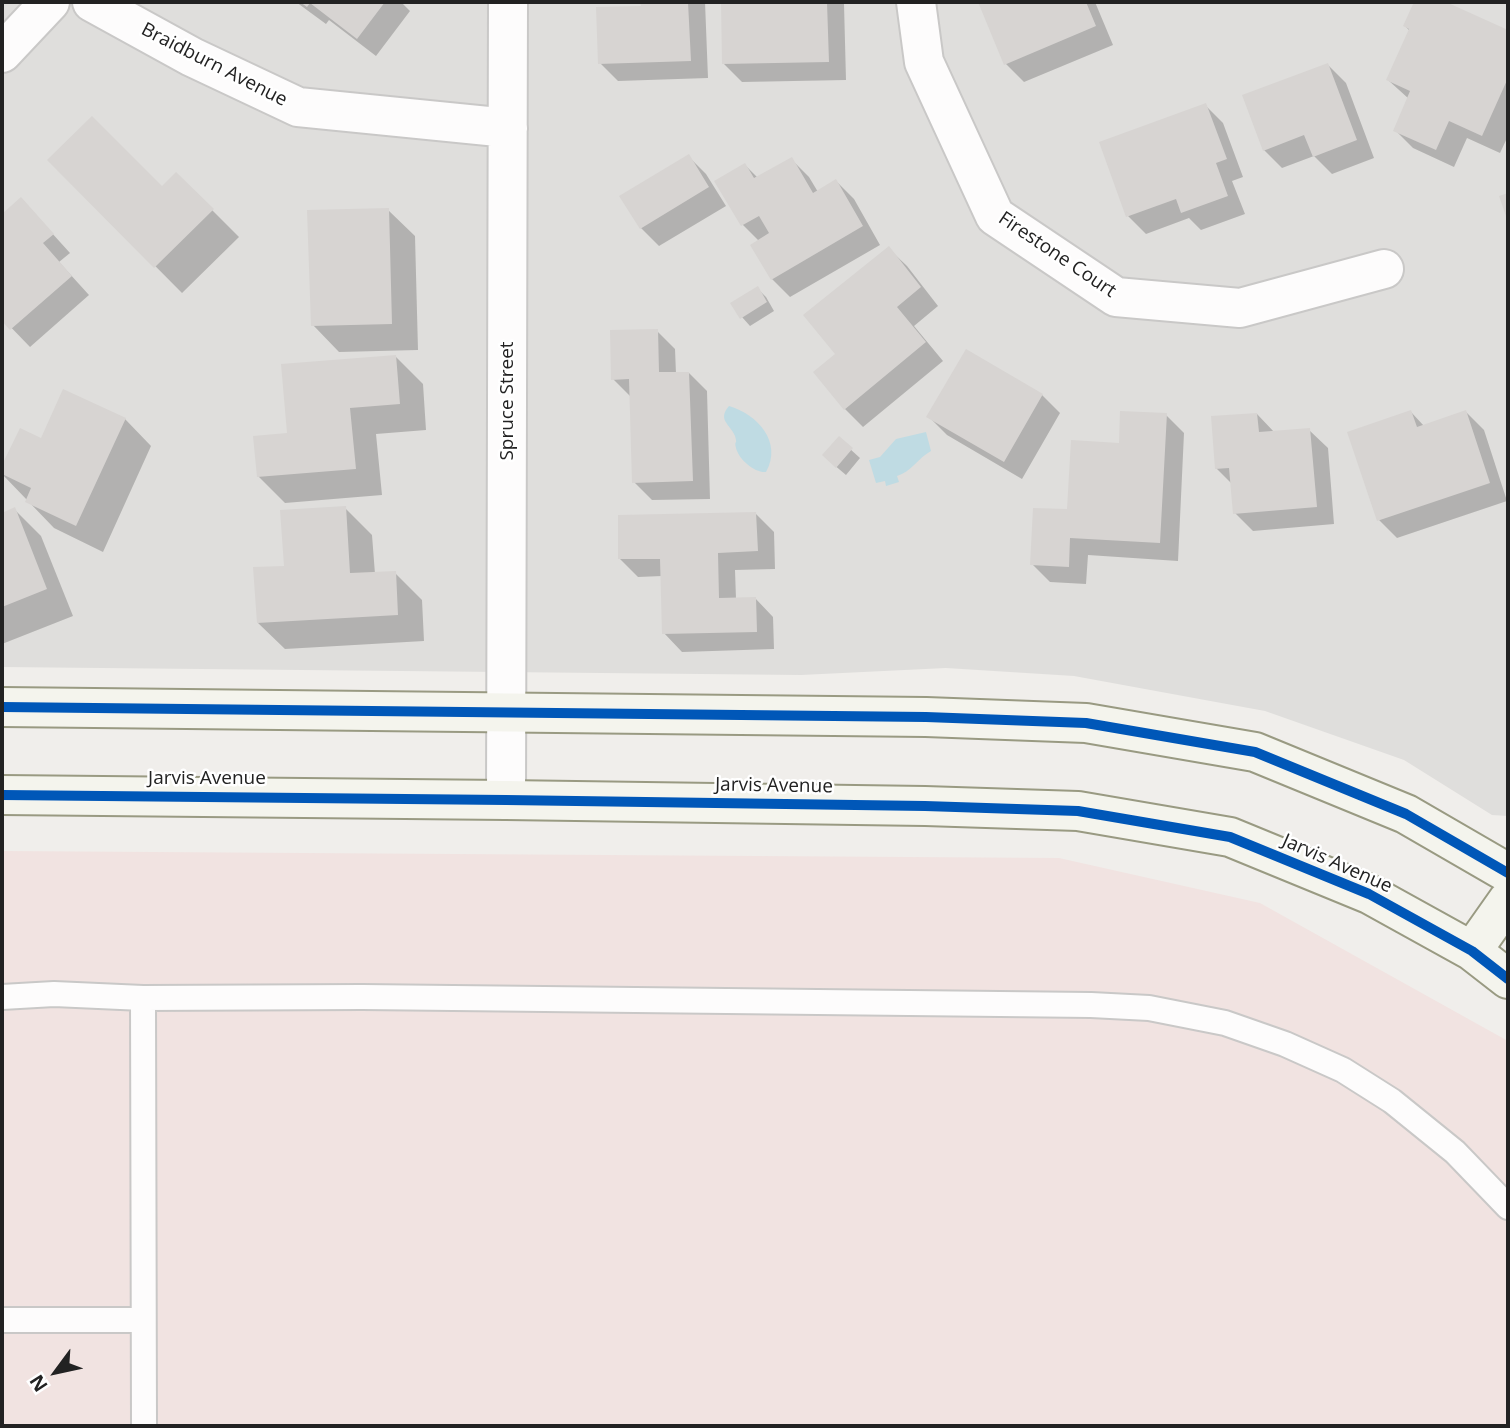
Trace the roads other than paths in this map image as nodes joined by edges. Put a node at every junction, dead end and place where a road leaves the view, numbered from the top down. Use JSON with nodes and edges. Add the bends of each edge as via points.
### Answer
{"nodes":[{"id":1,"x":50,"y":2,"type":"edge"},
{"id":2,"x":92,"y":2,"type":"edge"},
{"id":3,"x":508,"y":2,"type":"edge"},
{"id":4,"x":916,"y":2,"type":"edge"},
{"id":5,"x":2,"y":53,"type":"edge"},
{"id":6,"x":508,"y":128,"type":"junction"},
{"id":7,"x":1384,"y":269,"type":"dead end"},
{"id":8,"x":2,"y":707,"type":"edge"},
{"id":9,"x":507,"y":711,"type":"junction"},
{"id":10,"x":2,"y":795,"type":"edge"},
{"id":11,"x":506,"y":800,"type":"junction"},
{"id":12,"x":1508,"y":873,"type":"edge"},
{"id":13,"x":1508,"y":900,"type":"edge"},
{"id":14,"x":1472,"y":951,"type":"junction"},
{"id":15,"x":1508,"y":979,"type":"edge"},
{"id":16,"x":2,"y":997,"type":"edge"},
{"id":17,"x":143,"y":998,"type":"junction"},
{"id":18,"x":1508,"y":1207,"type":"edge"},
{"id":19,"x":2,"y":1320,"type":"edge"},
{"id":20,"x":143,"y":1321,"type":"junction"},
{"id":21,"x":144,"y":1426,"type":"edge"}],
"edges":[{"from":1,"to":5,"type":"street"},
{"from":2,"to":6,"type":"street","name":"Braidburn Avenue","via":[[192,57],[298,107]]},
{"from":3,"to":6,"type":"street","name":"Spruce Street"},
{"from":4,"to":7,"type":"street","name":"Firestone Court","via":[[924,62],[995,216],[1116,297],[1240,308]]},
{"from":6,"to":9,"type":"street","name":"Spruce Street"},
{"from":8,"to":9,"type":"main road"},
{"from":9,"to":11,"type":"street","name":"Spruce Street"},
{"from":9,"to":12,"type":"main road","via":[[926,717],[1100,725],[1255,752],[1406,814]]},
{"from":10,"to":11,"type":"main road","name":"Jarvis Avenue"},
{"from":11,"to":14,"type":"main road","name":"Jarvis Avenue","via":[[1078,811],[1230,837],[1368,894]]},
{"from":13,"to":14,"type":"main road"},
{"from":14,"to":15,"type":"main road","name":"Jarvis Avenue"},
{"from":16,"to":17,"type":"lane"},
{"from":17,"to":18,"type":"lane","via":[[1149,1008],[1225,1023],[1343,1070],[1392,1101],[1455,1152]]},
{"from":17,"to":20,"type":"lane"},
{"from":19,"to":20,"type":"lane"},
{"from":20,"to":21,"type":"lane"}]}
